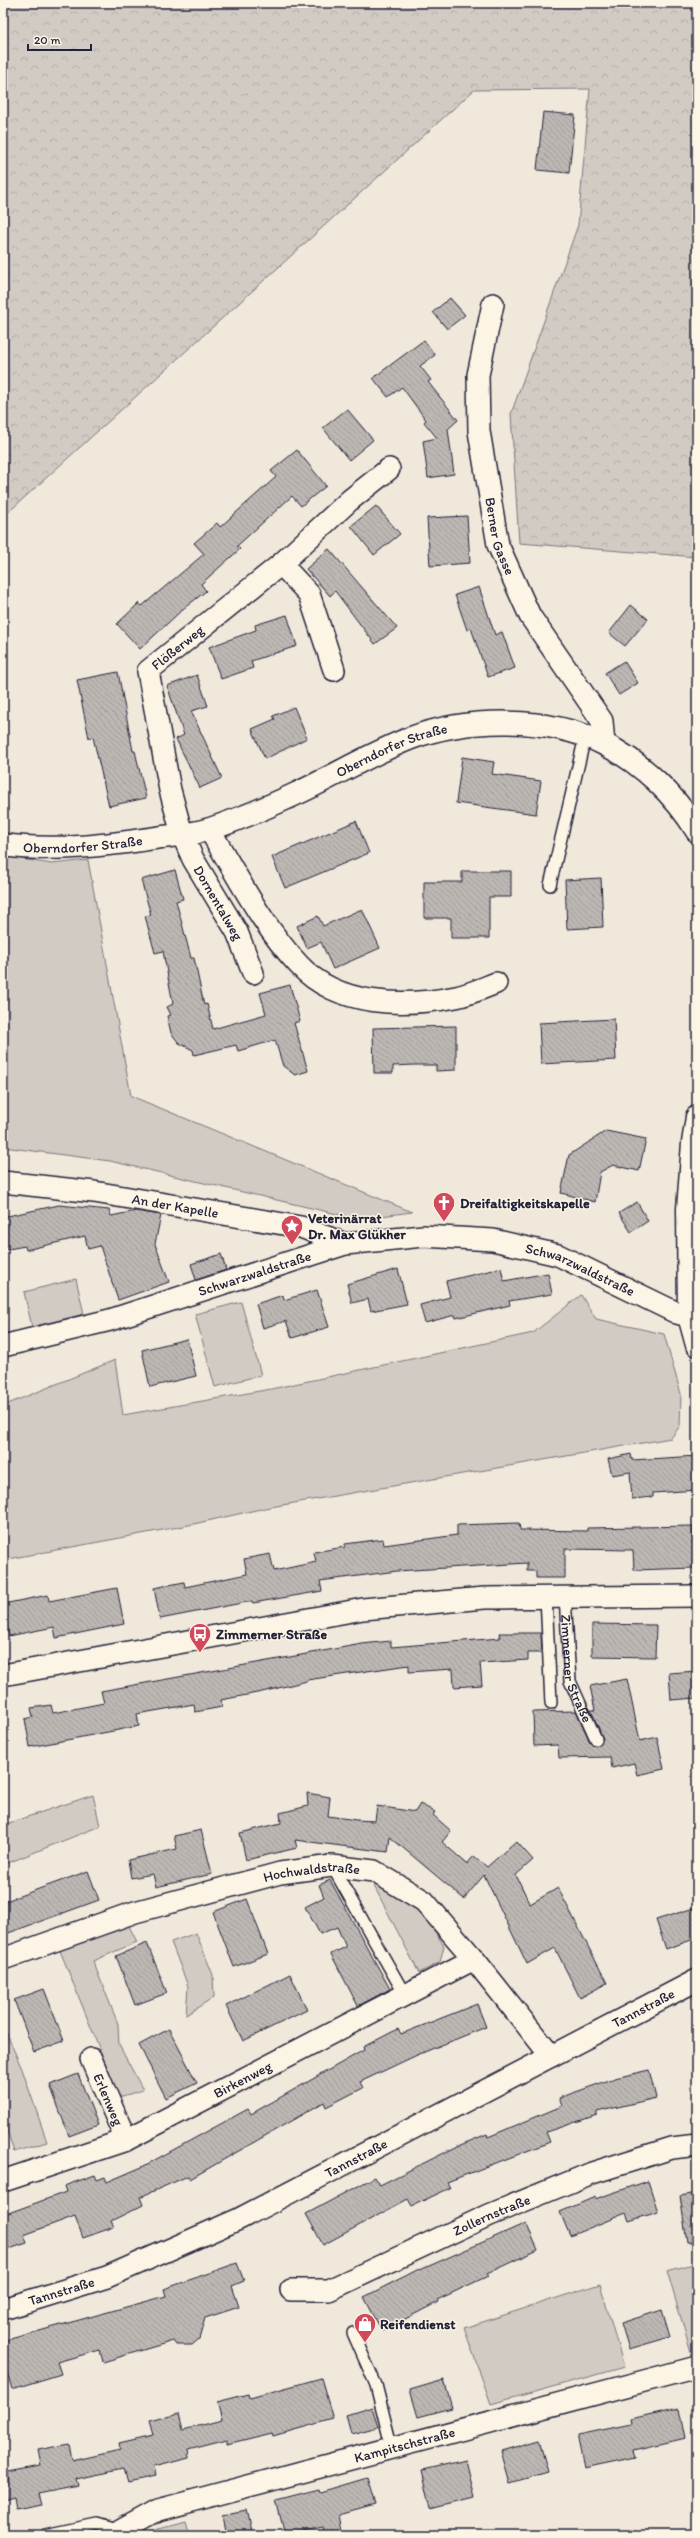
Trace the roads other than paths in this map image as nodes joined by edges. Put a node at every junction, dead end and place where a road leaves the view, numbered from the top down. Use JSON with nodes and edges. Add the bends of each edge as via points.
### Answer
{"nodes":[{"id":1,"x":494,"y":304,"type":"dead end"},
{"id":2,"x":389,"y":470,"type":"dead end"},
{"id":3,"x":281,"y":564,"type":"junction"},
{"id":4,"x":334,"y":670,"type":"dead end"},
{"id":5,"x":594,"y":741,"type":"junction"},
{"id":6,"x":209,"y":829,"type":"junction"},
{"id":7,"x":697,"y":831,"type":"edge"},
{"id":8,"x":182,"y":834,"type":"junction"},
{"id":9,"x":3,"y":845,"type":"edge"},
{"id":10,"x":550,"y":885,"type":"dead end"},
{"id":11,"x":253,"y":973,"type":"dead end"},
{"id":12,"x":496,"y":983,"type":"dead end"},
{"id":13,"x":697,"y":1117,"type":"edge"},
{"id":14,"x":3,"y":1182,"type":"edge"},
{"id":15,"x":345,"y":1244,"type":"junction"},
{"id":16,"x":693,"y":1316,"type":"edge"},
{"id":17,"x":697,"y":1345,"type":"edge"},
{"id":18,"x":3,"y":1346,"type":"edge"},
{"id":19,"x":556,"y":1596,"type":"junction"},
{"id":20,"x":697,"y":1596,"type":"edge"},
{"id":21,"x":3,"y":1675,"type":"edge"},
{"id":22,"x":551,"y":1703,"type":"dead end"},
{"id":23,"x":596,"y":1739,"type":"dead end"},
{"id":24,"x":332,"y":1866,"type":"junction"},
{"id":25,"x":3,"y":1959,"type":"edge"},
{"id":26,"x":474,"y":1959,"type":"junction"},
{"id":27,"x":697,"y":1980,"type":"edge"},
{"id":28,"x":405,"y":1995,"type":"junction"},
{"id":29,"x":551,"y":2056,"type":"junction"},
{"id":30,"x":90,"y":2059,"type":"dead end"},
{"id":31,"x":126,"y":2140,"type":"junction"},
{"id":32,"x":697,"y":2145,"type":"edge"},
{"id":33,"x":3,"y":2181,"type":"edge"},
{"id":34,"x":290,"y":2290,"type":"dead end"},
{"id":35,"x":3,"y":2309,"type":"edge"},
{"id":36,"x":353,"y":2333,"type":"dead end"},
{"id":37,"x":697,"y":2367,"type":"edge"},
{"id":38,"x":392,"y":2449,"type":"junction"},
{"id":39,"x":119,"y":2533,"type":"edge"},
{"id":40,"x":45,"y":2535,"type":"edge"}],
"edges":[{"from":1,"to":5,"type":"street","name":"Berner Gasse","via":[[478,375],[479,431],[498,545],[530,616],[602,721]]},
{"from":2,"to":3,"type":"street","name":"Flößerweg","via":[[350,500]]},
{"from":3,"to":4,"type":"street","via":[[309,594]]},
{"from":3,"to":8,"type":"street","name":"Flößerweg","via":[[148,672],[170,790]]},
{"from":5,"to":6,"type":"street","name":"Oberndorfer Straße","via":[[548,726],[503,723],[457,724],[412,738],[297,794]]},
{"from":5,"to":7,"type":"street","name":"Oberndorfer Straße","via":[[644,770],[685,811]]},
{"from":5,"to":10,"type":"lane"},
{"from":6,"to":8,"type":"street","name":"Oberndorfer Straße"},
{"from":6,"to":12,"type":"street","via":[[270,929],[300,966],[325,986],[362,1000],[407,1001],[456,997]]},
{"from":8,"to":9,"type":"street","name":"Oberndorfer Straße","via":[[69,848]]},
{"from":8,"to":11,"type":"street","name":"Dornentalweg","via":[[193,859],[237,932]]},
{"from":13,"to":16,"type":"street","via":[[688,1209]]},
{"from":14,"to":15,"type":"street","name":"An der Kapelle","via":[[94,1192],[301,1227]]},
{"from":15,"to":16,"type":"street","name":"Schwarzwaldstraße","via":[[423,1236],[493,1240],[558,1255]]},
{"from":15,"to":18,"type":"street","name":"Schwarzwaldstraße","via":[[110,1320]]},
{"from":16,"to":17,"type":"street"},
{"from":19,"to":20,"type":"street","name":"Zimmerner Straße"},
{"from":19,"to":21,"type":"street","name":"Zimmerner Straße","via":[[471,1598],[363,1609]]},
{"from":19,"to":22,"type":"lane"},
{"from":19,"to":23,"type":"lane","name":"Zimmerner Straße","via":[[570,1681]]},
{"from":24,"to":25,"type":"street","name":"Hochwaldstraße","via":[[280,1873],[135,1912]]},
{"from":24,"to":26,"type":"street","name":"Hochwaldstraße","via":[[374,1871],[424,1901]]},
{"from":24,"to":28,"type":"lane"},
{"from":26,"to":28,"type":"street","name":"Birkenweg"},
{"from":26,"to":29,"type":"street","name":"Hochwaldstraße"},
{"from":27,"to":29,"type":"street","name":"Tannstraße"},
{"from":28,"to":31,"type":"street","name":"Birkenweg"},
{"from":29,"to":35,"type":"street","name":"Tannstraße","via":[[239,2219],[107,2277]]},
{"from":30,"to":31,"type":"street","name":"Erlenweg"},
{"from":31,"to":33,"type":"street","name":"Birkenweg"},
{"from":32,"to":34,"type":"street","name":"Zollernstraße","via":[[672,2148],[585,2176],[489,2215],[329,2290]]},
{"from":36,"to":38,"type":"lane","via":[[376,2385]]},
{"from":37,"to":38,"type":"street","name":"Kampitschstraße"},
{"from":38,"to":39,"type":"street","name":"Kampitschstraße","via":[[158,2510]]},
{"from":39,"to":40,"type":"lane","via":[[97,2524]]}]}
